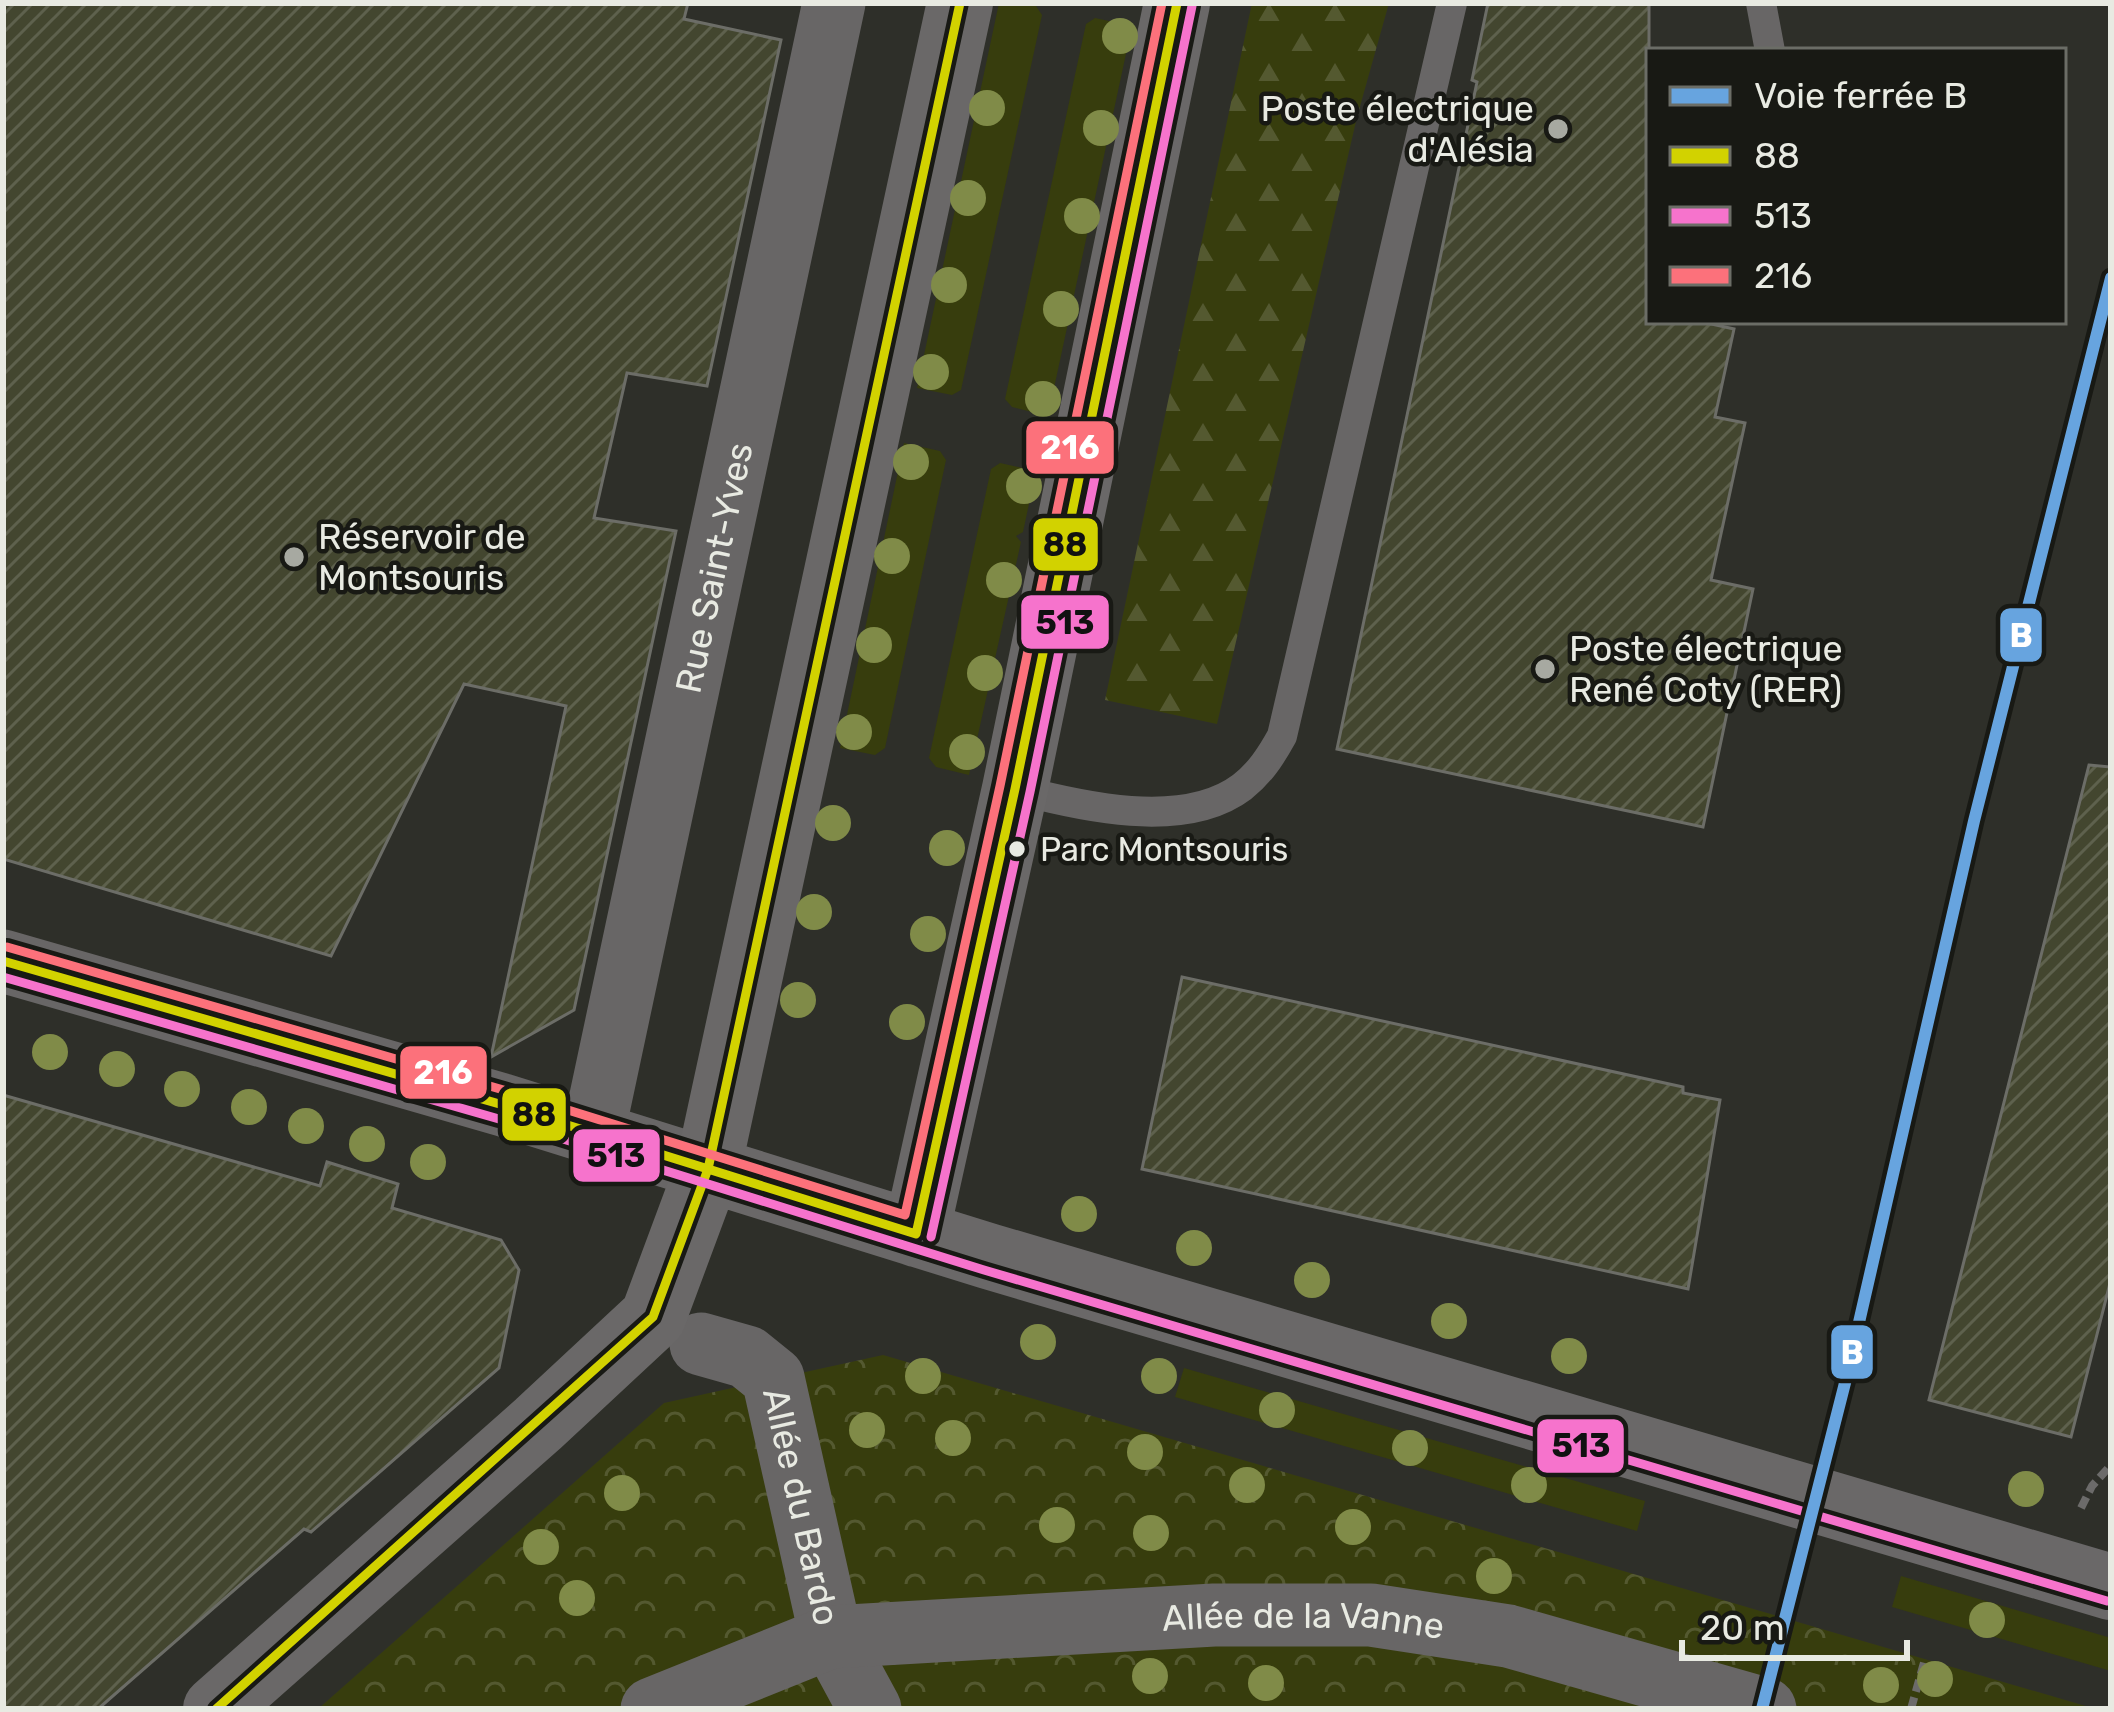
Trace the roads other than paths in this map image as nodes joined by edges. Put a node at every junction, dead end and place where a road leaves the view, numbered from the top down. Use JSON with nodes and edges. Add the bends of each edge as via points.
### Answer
{"nodes":[{"id":1,"x":834,"y":3,"type":"edge"},
{"id":2,"x":961,"y":3,"type":"edge"},
{"id":3,"x":1177,"y":3,"type":"edge"},
{"id":4,"x":1452,"y":3,"type":"edge"},
{"id":5,"x":1761,"y":3,"type":"edge"},
{"id":6,"x":1769,"y":48,"type":"edge"},
{"id":7,"x":1015,"y":789,"type":"junction"},
{"id":8,"x":3,"y":961,"type":"edge"},
{"id":9,"x":593,"y":1134,"type":"junction"},
{"id":10,"x":708,"y":1169,"type":"junction"},
{"id":11,"x":916,"y":1234,"type":"junction"},
{"id":12,"x":701,"y":1344,"type":"dead end"},
{"id":13,"x":2111,"y":1587,"type":"edge"},
{"id":14,"x":831,"y":1637,"type":"junction"},
{"id":15,"x":216,"y":1709,"type":"edge"},
{"id":16,"x":652,"y":1709,"type":"edge"},
{"id":17,"x":870,"y":1709,"type":"edge"},
{"id":18,"x":1765,"y":1709,"type":"edge"}],
"edges":[{"from":1,"to":9,"type":"street","name":"Rue Saint-Yves"},
{"from":2,"to":10,"type":"street"},
{"from":3,"to":7,"type":"street"},
{"from":4,"to":7,"type":"lane","via":[[1282,736],[1239,790],[1209,803],[1125,812]]},
{"from":5,"to":6,"type":"lane"},
{"from":7,"to":11,"type":"street"},
{"from":8,"to":9,"type":"street"},
{"from":9,"to":10,"type":"street"},
{"from":10,"to":11,"type":"street"},
{"from":10,"to":15,"type":"street","via":[[653,1317]]},
{"from":11,"to":13,"type":"street"},
{"from":12,"to":14,"type":"street","name":"Allée du Bardo","via":[[747,1357],[773,1378]]},
{"from":14,"to":16,"type":"street","name":"Allée de la Vanne"},
{"from":14,"to":17,"type":"street","name":"Allée du Bardo"},
{"from":14,"to":18,"type":"street","name":"Allée de la Vanne","via":[[1214,1615],[1371,1616],[1508,1636]]}]}
